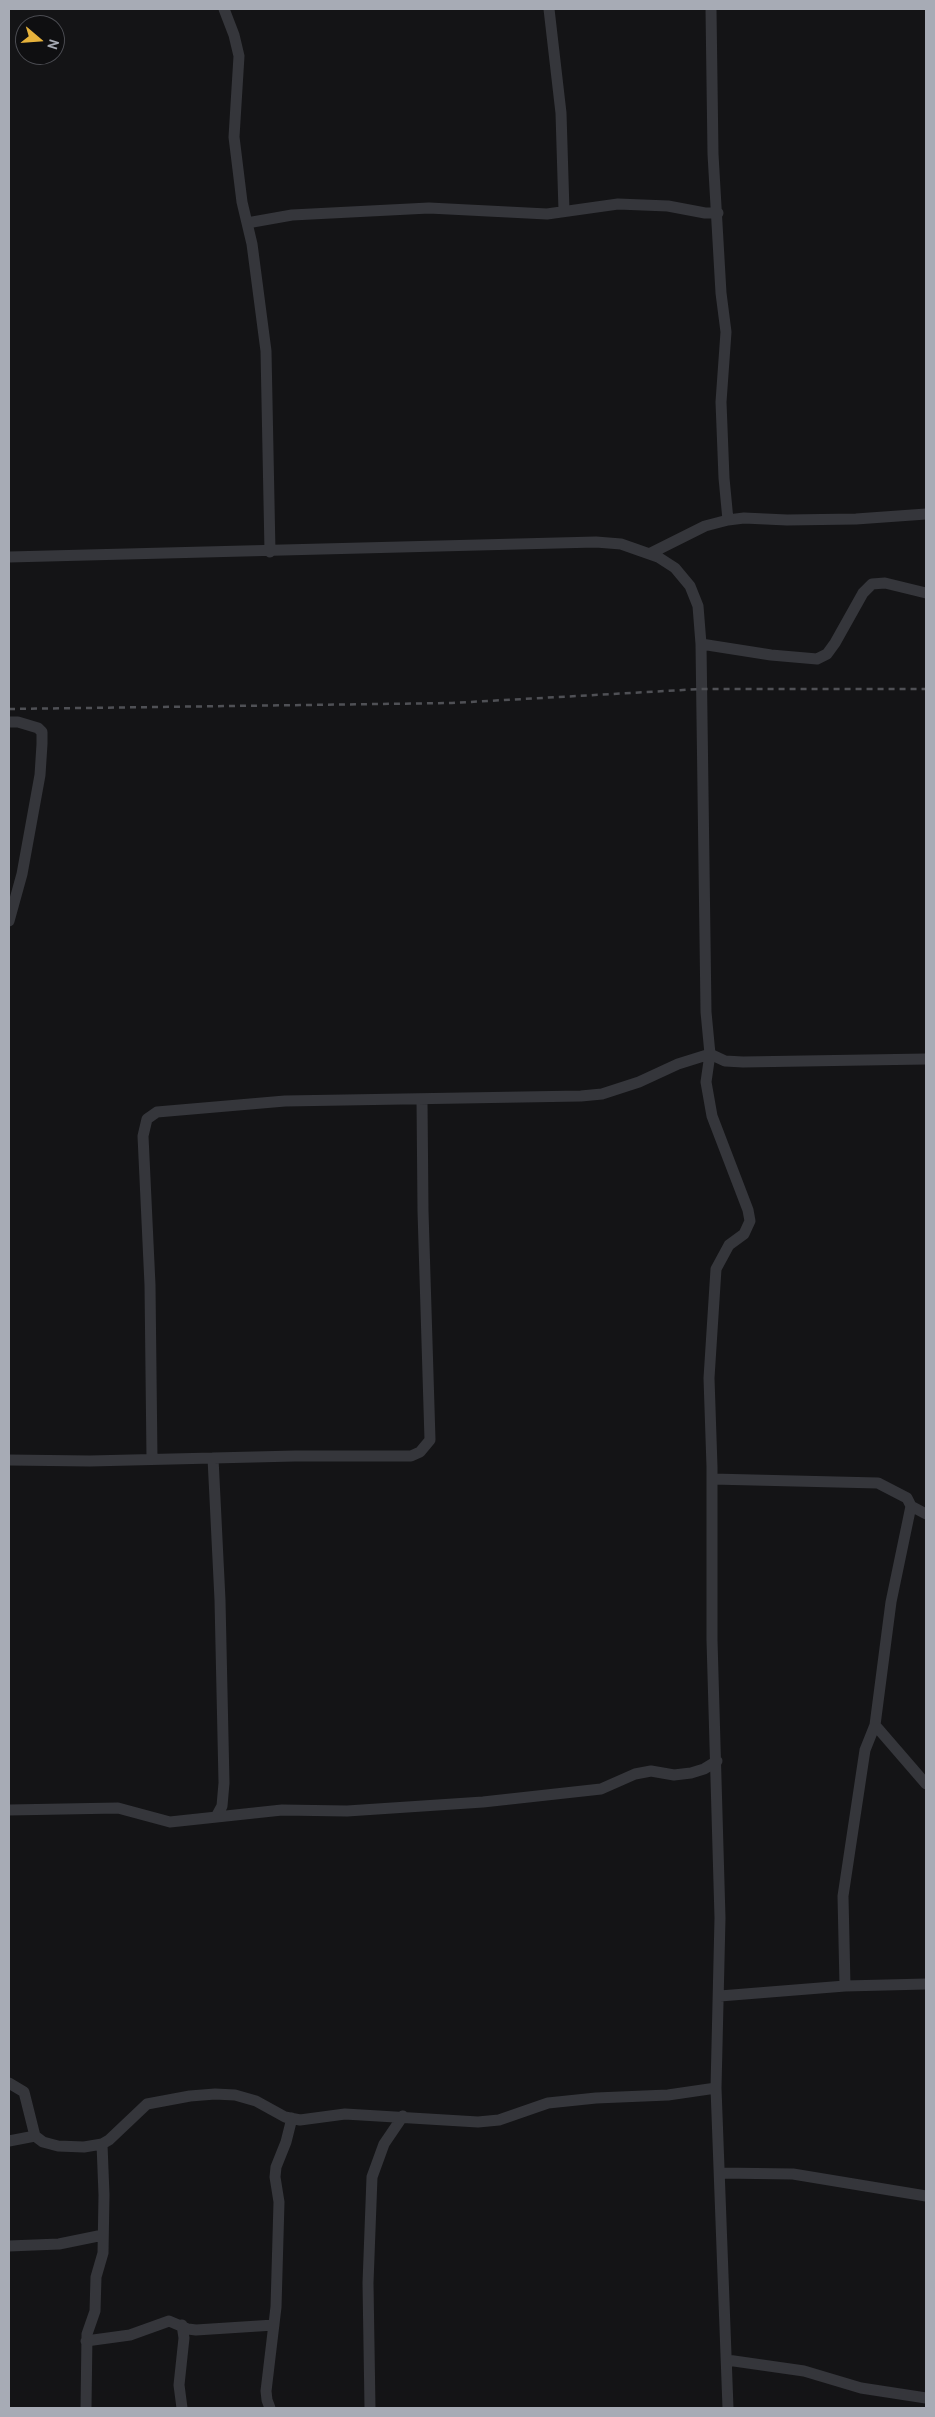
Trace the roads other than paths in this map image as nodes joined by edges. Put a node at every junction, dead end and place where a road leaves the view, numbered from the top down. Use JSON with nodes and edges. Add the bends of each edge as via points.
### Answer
{"nodes":[{"id":1,"x":224,"y":9,"type":"edge"},
{"id":2,"x":549,"y":9,"type":"edge"},
{"id":3,"x":711,"y":9,"type":"edge"},
{"id":4,"x":564,"y":211,"type":"junction"},
{"id":5,"x":718,"y":213,"type":"junction"},
{"id":6,"x":247,"y":223,"type":"junction"},
{"id":7,"x":926,"y":514,"type":"edge"},
{"id":8,"x":728,"y":520,"type":"junction"},
{"id":9,"x":270,"y":552,"type":"junction"},
{"id":10,"x":651,"y":553,"type":"junction"},
{"id":11,"x":9,"y":557,"type":"edge"},
{"id":12,"x":926,"y":593,"type":"edge"},
{"id":13,"x":701,"y":644,"type":"junction"},
{"id":14,"x":9,"y":722,"type":"edge"},
{"id":15,"x":9,"y":921,"type":"edge"},
{"id":16,"x":710,"y":1054,"type":"junction"},
{"id":17,"x":926,"y":1059,"type":"edge"},
{"id":18,"x":422,"y":1099,"type":"junction"},
{"id":19,"x":212,"y":1458,"type":"junction"},
{"id":20,"x":152,"y":1459,"type":"junction"},
{"id":21,"x":9,"y":1460,"type":"edge"},
{"id":22,"x":712,"y":1479,"type":"junction"},
{"id":23,"x":911,"y":1506,"type":"junction"},
{"id":24,"x":926,"y":1514,"type":"edge"},
{"id":25,"x":875,"y":1724,"type":"junction"},
{"id":26,"x":717,"y":1761,"type":"junction"},
{"id":27,"x":926,"y":1784,"type":"edge"},
{"id":28,"x":9,"y":1810,"type":"edge"},
{"id":29,"x":216,"y":1817,"type":"junction"},
{"id":30,"x":926,"y":1984,"type":"edge"},
{"id":31,"x":845,"y":1986,"type":"junction"},
{"id":32,"x":720,"y":1996,"type":"junction"},
{"id":33,"x":9,"y":2083,"type":"edge"},
{"id":34,"x":716,"y":2088,"type":"junction"},
{"id":35,"x":403,"y":2116,"type":"junction"},
{"id":36,"x":292,"y":2118,"type":"junction"},
{"id":37,"x":35,"y":2136,"type":"junction"},
{"id":38,"x":9,"y":2142,"type":"edge"},
{"id":39,"x":102,"y":2144,"type":"junction"},
{"id":40,"x":720,"y":2173,"type":"junction"},
{"id":41,"x":926,"y":2196,"type":"edge"},
{"id":42,"x":103,"y":2235,"type":"junction"},
{"id":43,"x":9,"y":2246,"type":"edge"},
{"id":44,"x":274,"y":2325,"type":"junction"},
{"id":45,"x":182,"y":2326,"type":"junction"},
{"id":46,"x":86,"y":2341,"type":"junction"},
{"id":47,"x":726,"y":2360,"type":"junction"},
{"id":48,"x":926,"y":2398,"type":"edge"},
{"id":49,"x":86,"y":2408,"type":"edge"},
{"id":50,"x":182,"y":2408,"type":"edge"},
{"id":51,"x":270,"y":2408,"type":"edge"},
{"id":52,"x":370,"y":2408,"type":"edge"},
{"id":53,"x":728,"y":2408,"type":"edge"}],
"edges":[{"from":1,"to":6,"type":"street","via":[[239,56],[234,136]]},
{"from":2,"to":4,"type":"street","via":[[561,113]]},
{"from":3,"to":5,"type":"street","via":[[712,120]]},
{"from":4,"to":5,"type":"street","via":[[618,204]]},
{"from":4,"to":6,"type":"street","via":[[547,214],[429,208],[292,216]]},
{"from":5,"to":8,"type":"street","via":[[726,332],[721,402]]},
{"from":6,"to":9,"type":"street","via":[[266,351]]},
{"from":7,"to":8,"type":"street","via":[[856,519]]},
{"from":8,"to":10,"type":"street","via":[[705,526]]},
{"from":9,"to":10,"type":"street","via":[[596,542],[621,544]]},
{"from":9,"to":11,"type":"street"},
{"from":10,"to":13,"type":"street","via":[[675,568],[690,586],[698,606]]},
{"from":12,"to":13,"type":"street","via":[[885,583],[872,584],[863,593],[836,643],[827,654],[818,658],[771,655]]},
{"from":13,"to":16,"type":"street","via":[[706,1012]]},
{"from":14,"to":15,"type":"street","via":[[38,728],[42,732],[40,775],[22,874]]},
{"from":16,"to":17,"type":"street","via":[[725,1061],[744,1062]]},
{"from":16,"to":18,"type":"street","via":[[602,1094]]},
{"from":16,"to":22,"type":"street","via":[[706,1082],[712,1116],[750,1221],[744,1234],[729,1245],[716,1269],[709,1378]]},
{"from":18,"to":19,"type":"street","via":[[430,1440],[420,1452],[411,1456]]},
{"from":18,"to":20,"type":"street","via":[[285,1101],[157,1112],[147,1119],[143,1136],[150,1285]]},
{"from":19,"to":20,"type":"street"},
{"from":19,"to":29,"type":"street","via":[[220,1600],[224,1783],[222,1806]]},
{"from":20,"to":21,"type":"street"},
{"from":22,"to":23,"type":"street","via":[[878,1483],[907,1498]]},
{"from":22,"to":26,"type":"street","via":[[712,1640]]},
{"from":23,"to":24,"type":"street"},
{"from":23,"to":25,"type":"street","via":[[891,1602]]},
{"from":25,"to":27,"type":"street"},
{"from":25,"to":31,"type":"street","via":[[865,1750],[843,1896]]},
{"from":26,"to":29,"type":"street","via":[[692,1773],[643,1772],[601,1789],[573,1793],[483,1802],[347,1811],[282,1810]]},
{"from":26,"to":32,"type":"street"},
{"from":28,"to":29,"type":"street","via":[[118,1808],[170,1822]]},
{"from":30,"to":31,"type":"street"},
{"from":31,"to":32,"type":"street"},
{"from":32,"to":34,"type":"street"},
{"from":33,"to":37,"type":"street","via":[[24,2092]]},
{"from":34,"to":35,"type":"street","via":[[548,2104],[499,2120],[454,2122]]},
{"from":34,"to":40,"type":"street"},
{"from":35,"to":36,"type":"street","via":[[346,2114],[316,2119]]},
{"from":35,"to":52,"type":"street","via":[[384,2144],[372,2177],[368,2283]]},
{"from":36,"to":39,"type":"street","via":[[235,2095],[190,2096],[147,2104]]},
{"from":36,"to":44,"type":"street","via":[[276,2172],[279,2202]]},
{"from":37,"to":38,"type":"street"},
{"from":37,"to":39,"type":"street","via":[[58,2146]]},
{"from":39,"to":42,"type":"street"},
{"from":40,"to":41,"type":"street","via":[[793,2174]]},
{"from":40,"to":47,"type":"street"},
{"from":42,"to":43,"type":"street","via":[[59,2244]]},
{"from":42,"to":46,"type":"street","via":[[96,2277],[97,2302]]},
{"from":44,"to":45,"type":"street","via":[[196,2330]]},
{"from":44,"to":51,"type":"street","via":[[266,2391]]},
{"from":45,"to":46,"type":"street","via":[[169,2321],[130,2335]]},
{"from":45,"to":50,"type":"street","via":[[179,2385]]},
{"from":46,"to":49,"type":"street"},
{"from":47,"to":48,"type":"street","via":[[804,2371],[861,2388]]},
{"from":47,"to":53,"type":"street"}]}
